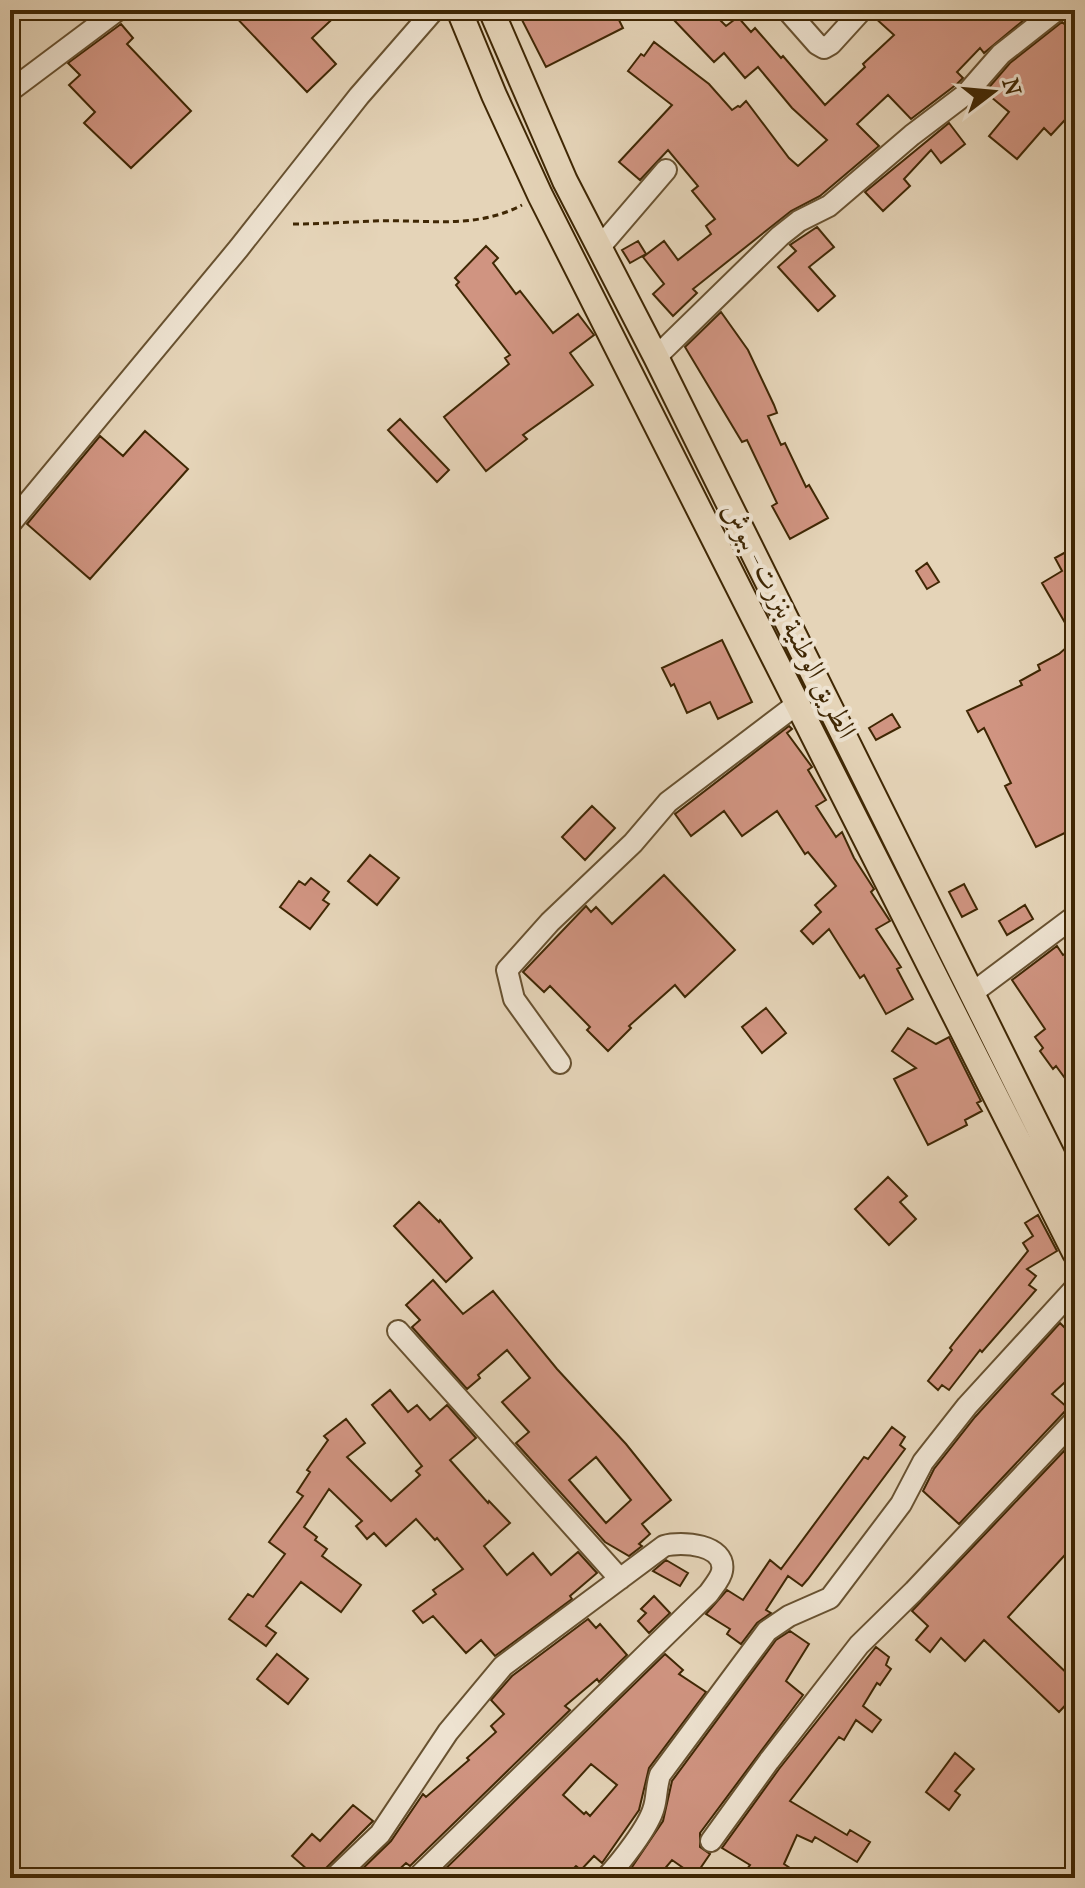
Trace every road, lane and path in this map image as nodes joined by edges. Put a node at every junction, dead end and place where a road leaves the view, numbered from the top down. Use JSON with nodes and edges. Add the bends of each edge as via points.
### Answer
{"nodes":[{"id":1,"x":118,"y":10,"type":"edge"},
{"id":2,"x":434,"y":10,"type":"edge"},
{"id":3,"x":459,"y":10,"type":"edge"},
{"id":4,"x":491,"y":10,"type":"edge"},
{"id":5,"x":787,"y":10,"type":"edge"},
{"id":6,"x":862,"y":10,"type":"edge"},
{"id":7,"x":1057,"y":10,"type":"edge"},
{"id":8,"x":10,"y":91,"type":"edge"},
{"id":9,"x":666,"y":170,"type":"dead end"},
{"id":10,"x":540,"y":195,"type":"junction"},
{"id":11,"x":293,"y":224,"type":"dead end"},
{"id":12,"x":599,"y":248,"type":"junction"},
{"id":13,"x":656,"y":357,"type":"junction"},
{"id":14,"x":10,"y":524,"type":"edge"},
{"id":15,"x":797,"y":704,"type":"junction"},
{"id":16,"x":1075,"y":916,"type":"edge"},
{"id":17,"x":971,"y":994,"type":"junction"},
{"id":18,"x":560,"y":1063,"type":"dead end"},
{"id":19,"x":1072,"y":1189,"type":"edge"},
{"id":20,"x":1075,"y":1253,"type":"edge"},
{"id":21,"x":1075,"y":1288,"type":"edge"},
{"id":22,"x":398,"y":1331,"type":"dead end"},
{"id":23,"x":1075,"y":1420,"type":"edge"},
{"id":24,"x":620,"y":1579,"type":"junction"},
{"id":25,"x":711,"y":1841,"type":"dead end"},
{"id":26,"x":334,"y":1878,"type":"edge"},
{"id":27,"x":417,"y":1878,"type":"edge"},
{"id":28,"x":606,"y":1878,"type":"edge"}],
"edges":[{"from":1,"to":8,"type":"street"},
{"from":2,"to":14,"type":"street"},
{"from":3,"to":10,"type":"main road","name":"الطريق الوطنية بنزرت - ببوش"},
{"from":4,"to":12,"type":"main road","name":"الطريق الوطنية بنزرت - ببوش"},
{"from":5,"to":6,"type":"street","via":[[824,48]]},
{"from":7,"to":13,"type":"street","via":[[1001,54],[966,94],[829,206],[780,236]]},
{"from":9,"to":12,"type":"street"},
{"from":10,"to":11,"type":"path","via":[[478,220]]},
{"from":10,"to":15,"type":"main road","name":"الطريق الوطنية بنزرت - ببوش"},
{"from":12,"to":13,"type":"main road","name":"الطريق الوطنية بنزرت - ببوش"},
{"from":13,"to":17,"type":"main road","name":"الطريق الوطنية بنزرت - ببوش"},
{"from":15,"to":18,"type":"street","via":[[668,802],[507,970],[514,999]]},
{"from":15,"to":20,"type":"main road","name":"الطريق الوطنية بنزرت - ببوش"},
{"from":16,"to":17,"type":"street"},
{"from":17,"to":19,"type":"main road","name":"الطريق الوطنية بنزرت - ببوش"},
{"from":21,"to":28,"type":"street","via":[[967,1406],[830,1598],[767,1631],[660,1775],[653,1812]]},
{"from":22,"to":24,"type":"street"},
{"from":23,"to":25,"type":"street","via":[[859,1645]]},
{"from":24,"to":26,"type":"street","via":[[503,1666],[448,1732],[380,1834]]},
{"from":24,"to":27,"type":"street","via":[[664,1546],[678,1542],[705,1547],[722,1565],[709,1593]]}]}
